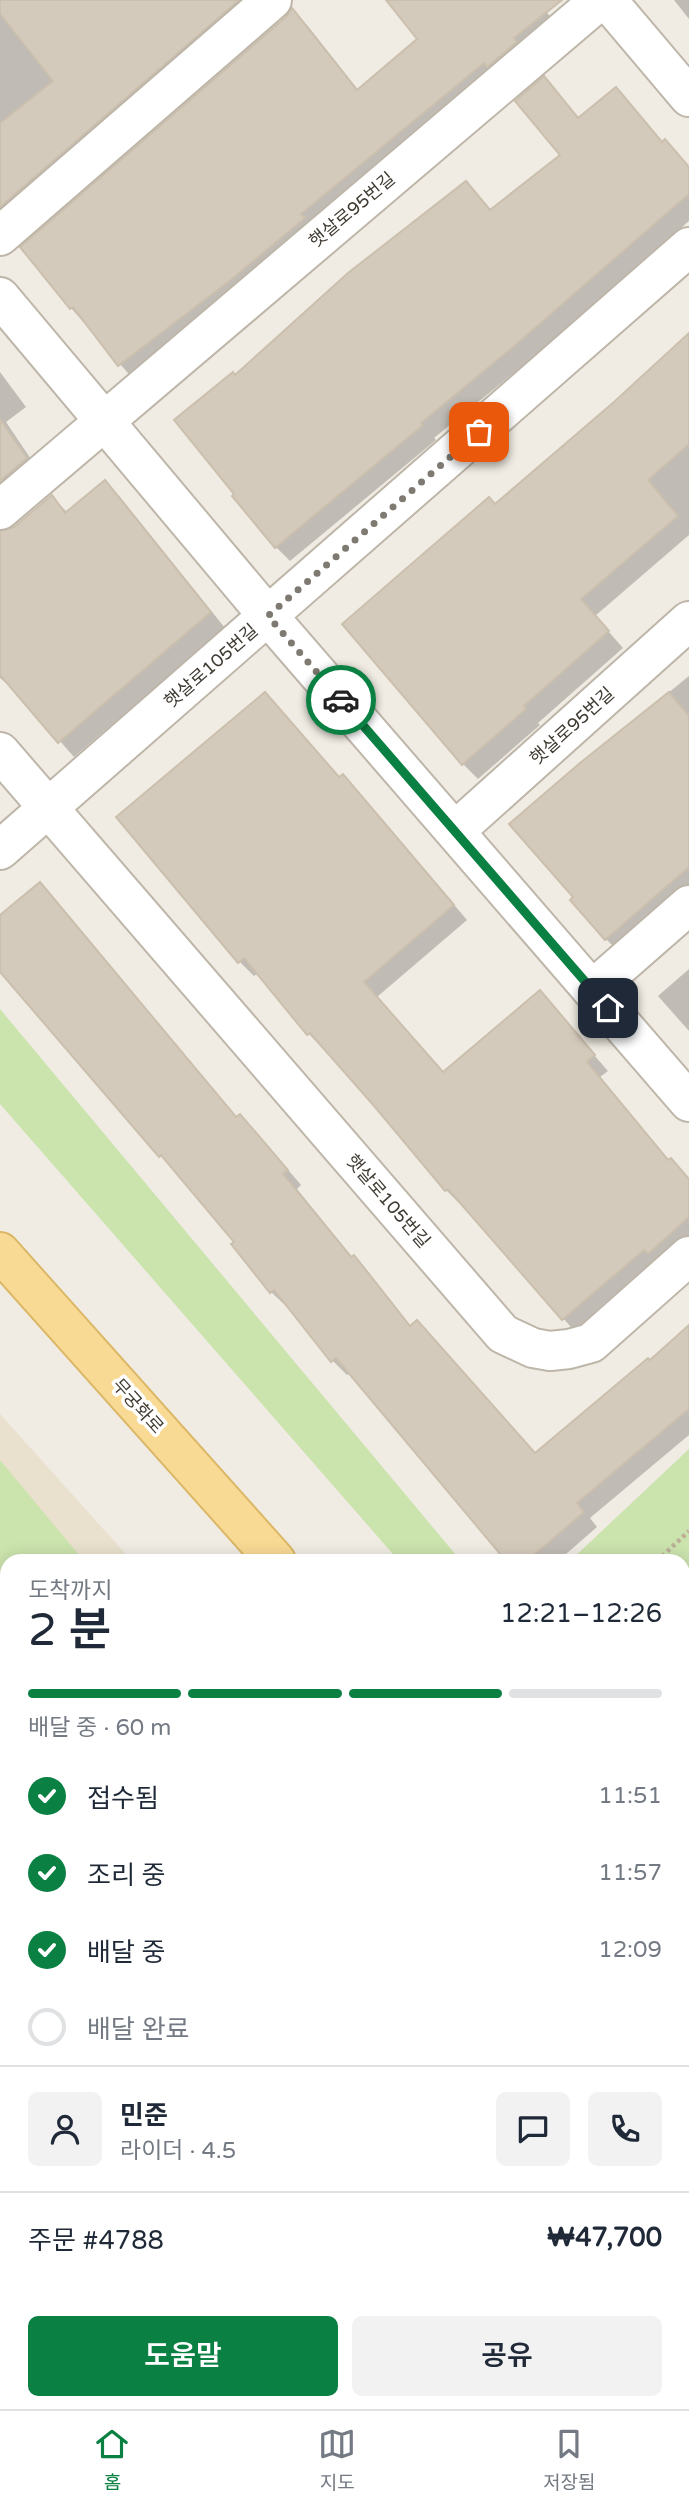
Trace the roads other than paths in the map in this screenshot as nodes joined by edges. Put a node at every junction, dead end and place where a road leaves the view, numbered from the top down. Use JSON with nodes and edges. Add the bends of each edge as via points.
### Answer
{"nodes":[{"id":1,"x":272,"y":0,"type":"edge"},
{"id":2,"x":600,"y":0,"type":"edge"},
{"id":3,"x":607,"y":0,"type":"edge"},
{"id":4,"x":689,"y":97,"type":"edge"},
{"id":5,"x":0,"y":236,"type":"edge"},
{"id":6,"x":689,"y":247,"type":"edge"},
{"id":7,"x":0,"y":297,"type":"edge"},
{"id":8,"x":104,"y":420,"type":"junction"},
{"id":9,"x":0,"y":509,"type":"edge"},
{"id":10,"x":268,"y":616,"type":"junction"},
{"id":11,"x":689,"y":621,"type":"edge"},
{"id":12,"x":0,"y":752,"type":"edge"},
{"id":13,"x":48,"y":808,"type":"junction"},
{"id":14,"x":455,"y":831,"type":"junction"},
{"id":15,"x":0,"y":850,"type":"edge"},
{"id":16,"x":689,"y":905,"type":"edge"},
{"id":17,"x":592,"y":990,"type":"junction"},
{"id":18,"x":689,"y":1102,"type":"edge"},
{"id":19,"x":0,"y":1252,"type":"edge"},
{"id":20,"x":689,"y":1256,"type":"edge"},
{"id":21,"x":270,"y":1554,"type":"edge"}],
"edges":[{"from":1,"to":5,"type":"street"},
{"from":2,"to":8,"type":"street","name":"햇살로95번길"},
{"from":3,"to":4,"type":"street"},
{"from":6,"to":10,"type":"street","name":"햇살로105번길"},
{"from":7,"to":8,"type":"street"},
{"from":8,"to":9,"type":"street"},
{"from":8,"to":10,"type":"street"},
{"from":10,"to":13,"type":"street","name":"햇살로105번길"},
{"from":10,"to":14,"type":"street"},
{"from":11,"to":14,"type":"street","name":"햇살로95번길"},
{"from":12,"to":13,"type":"street","name":"햇살로105번길"},
{"from":13,"to":15,"type":"street","name":"햇살로105번길"},
{"from":13,"to":20,"type":"street","name":"햇살로105번길","via":[[503,1334],[550,1352],[591,1343]]},
{"from":14,"to":17,"type":"street"},
{"from":16,"to":17,"type":"street"},
{"from":17,"to":18,"type":"street"},
{"from":19,"to":21,"type":"main road","name":"무궁화로"}]}
